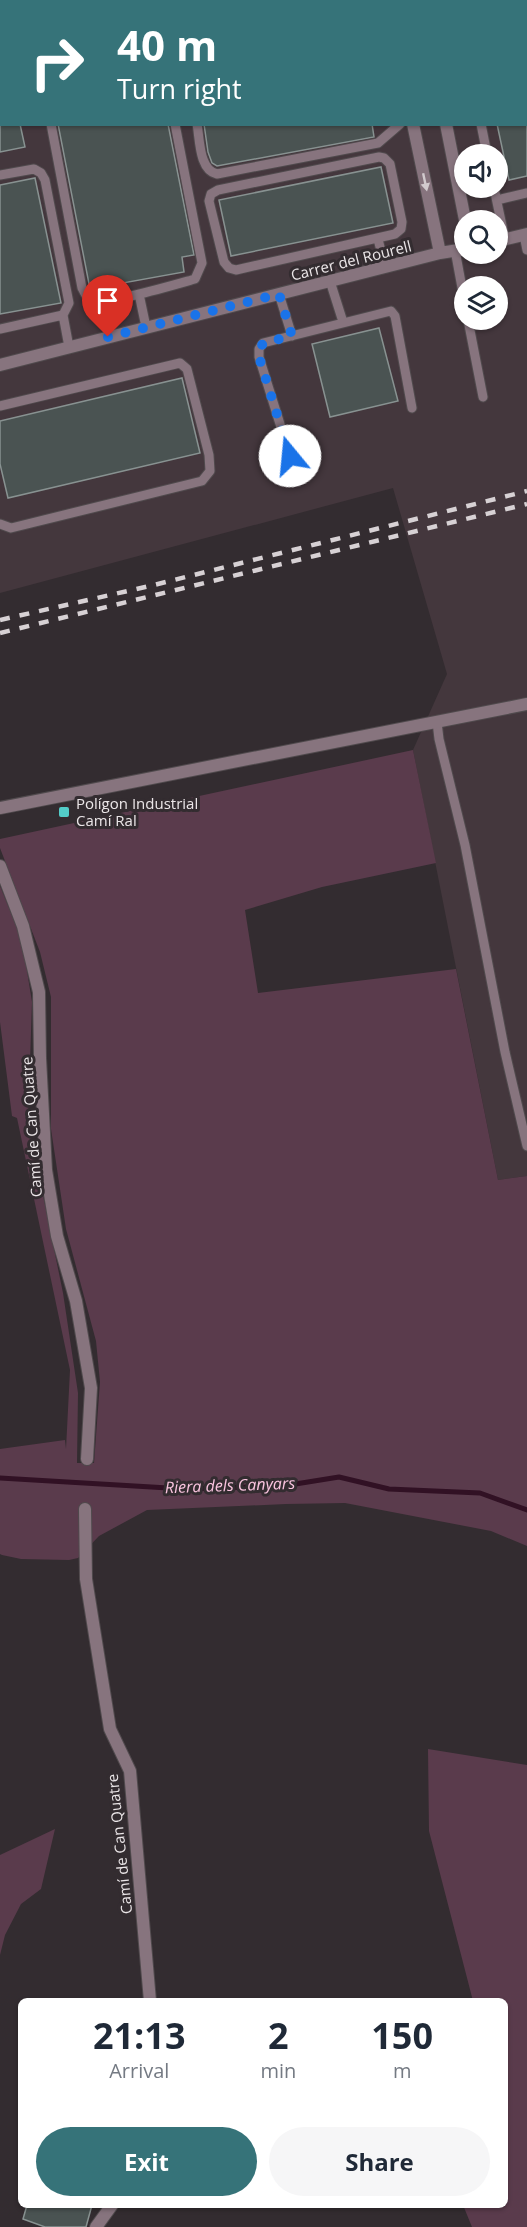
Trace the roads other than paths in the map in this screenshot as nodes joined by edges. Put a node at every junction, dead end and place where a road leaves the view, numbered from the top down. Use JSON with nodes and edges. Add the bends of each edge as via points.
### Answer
{"nodes":[{"id":1,"x":51,"y":126,"type":"edge"},
{"id":2,"x":175,"y":126,"type":"edge"},
{"id":3,"x":197,"y":126,"type":"edge"},
{"id":4,"x":398,"y":126,"type":"edge"},
{"id":5,"x":414,"y":126,"type":"edge"},
{"id":6,"x":446,"y":126,"type":"edge"},
{"id":7,"x":481,"y":126,"type":"edge"},
{"id":8,"x":485,"y":144,"type":"edge"},
{"id":9,"x":0,"y":175,"type":"edge"},
{"id":10,"x":527,"y":193,"type":"edge"},
{"id":11,"x":497,"y":200,"type":"joint"},
{"id":12,"x":463,"y":210,"type":"edge"},
{"id":13,"x":498,"y":210,"type":"edge"},
{"id":14,"x":525,"y":235,"type":"edge"},
{"id":15,"x":378,"y":239,"type":"junction"},
{"id":16,"x":508,"y":239,"type":"edge"},
{"id":17,"x":527,"y":250,"type":"edge"},
{"id":18,"x":454,"y":251,"type":"edge"},
{"id":19,"x":440,"y":253,"type":"junction"},
{"id":20,"x":385,"y":267,"type":"junction"},
{"id":21,"x":330,"y":281,"type":"junction"},
{"id":22,"x":139,"y":294,"type":"junction"},
{"id":23,"x":279,"y":294,"type":"junction"},
{"id":24,"x":63,"y":315,"type":"junction"},
{"id":25,"x":343,"y":322,"type":"junction"},
{"id":26,"x":146,"y":327,"type":"junction"},
{"id":27,"x":0,"y":329,"type":"edge"},
{"id":28,"x":470,"y":330,"type":"edge"},
{"id":29,"x":292,"y":336,"type":"junction"},
{"id":30,"x":69,"y":347,"type":"junction"},
{"id":31,"x":0,"y":364,"type":"edge"},
{"id":32,"x":483,"y":397,"type":"dead end"},
{"id":33,"x":0,"y":406,"type":"edge"},
{"id":34,"x":412,"y":408,"type":"dead end"},
{"id":35,"x":290,"y":456,"type":"dead end"},
{"id":36,"x":0,"y":524,"type":"edge"},
{"id":37,"x":527,"y":704,"type":"edge"},
{"id":38,"x":437,"y":722,"type":"junction"},
{"id":39,"x":0,"y":808,"type":"edge"},
{"id":40,"x":0,"y":867,"type":"edge"},
{"id":41,"x":527,"y":1146,"type":"edge"},
{"id":42,"x":87,"y":1459,"type":"dead end"},
{"id":43,"x":85,"y":1509,"type":"dead end"},
{"id":44,"x":150,"y":1998,"type":"edge"},
{"id":45,"x":109,"y":2208,"type":"edge"},
{"id":46,"x":96,"y":2227,"type":"edge"}],
"edges":[{"from":1,"to":22,"type":"lane","via":[[86,296],[102,301]]},
{"from":2,"to":22,"type":"lane","via":[[202,263],[195,279]]},
{"from":3,"to":4,"type":"lane","via":[[205,167],[217,174],[378,143]]},
{"from":5,"to":19,"type":"street","one_way":true},
{"from":6,"to":12,"type":"street"},
{"from":7,"to":8,"type":"lane"},
{"from":9,"to":24,"type":"lane","via":[[34,169],[45,180],[69,303]]},
{"from":10,"to":11,"type":"lane"},
{"from":11,"to":13,"type":"lane"},
{"from":14,"to":16,"type":"street"},
{"from":14,"to":17,"type":"lane"},
{"from":15,"to":15,"type":"lane","via":[[394,234],[401,229],[402,222],[390,164],[384,158],[218,190],[209,201],[224,262],[236,270]]},
{"from":15,"to":20,"type":"lane"},
{"from":18,"to":19,"type":"street","name":"Carrer del Rourell"},
{"from":19,"to":20,"type":"street","name":"Carrer del Rourell"},
{"from":20,"to":21,"type":"street","name":"Carrer del Rourell"},
{"from":21,"to":23,"type":"street","name":"Carrer del Rourell"},
{"from":21,"to":25,"type":"lane"},
{"from":22,"to":26,"type":"lane"},
{"from":23,"to":26,"type":"street","name":"Carrer del Rourell"},
{"from":23,"to":29,"type":"lane"},
{"from":24,"to":27,"type":"lane"},
{"from":24,"to":30,"type":"lane"},
{"from":25,"to":29,"type":"lane"},
{"from":25,"to":34,"type":"lane","via":[[391,311]]},
{"from":26,"to":30,"type":"street","name":"Carrer del Rourell"},
{"from":28,"to":32,"type":"lane"},
{"from":29,"to":35,"type":"lane","via":[[263,343],[259,357]]},
{"from":30,"to":31,"type":"street","name":"Carrer del Rourell"},
{"from":33,"to":36,"type":"lane","via":[[180,363],[187,369],[210,471],[202,481],[11,528]]},
{"from":37,"to":38,"type":"street"},
{"from":38,"to":39,"type":"street"},
{"from":38,"to":41,"type":"lane"},
{"from":40,"to":42,"type":"street","name":"Camí de Can Quatre","via":[[23,926],[39,992],[45,1170],[57,1236],[76,1301],[91,1388]]},
{"from":43,"to":44,"type":"street","name":"Camí de Can Quatre","via":[[86,1579],[110,1729],[130,1771]]},
{"from":45,"to":46,"type":"street"}]}
